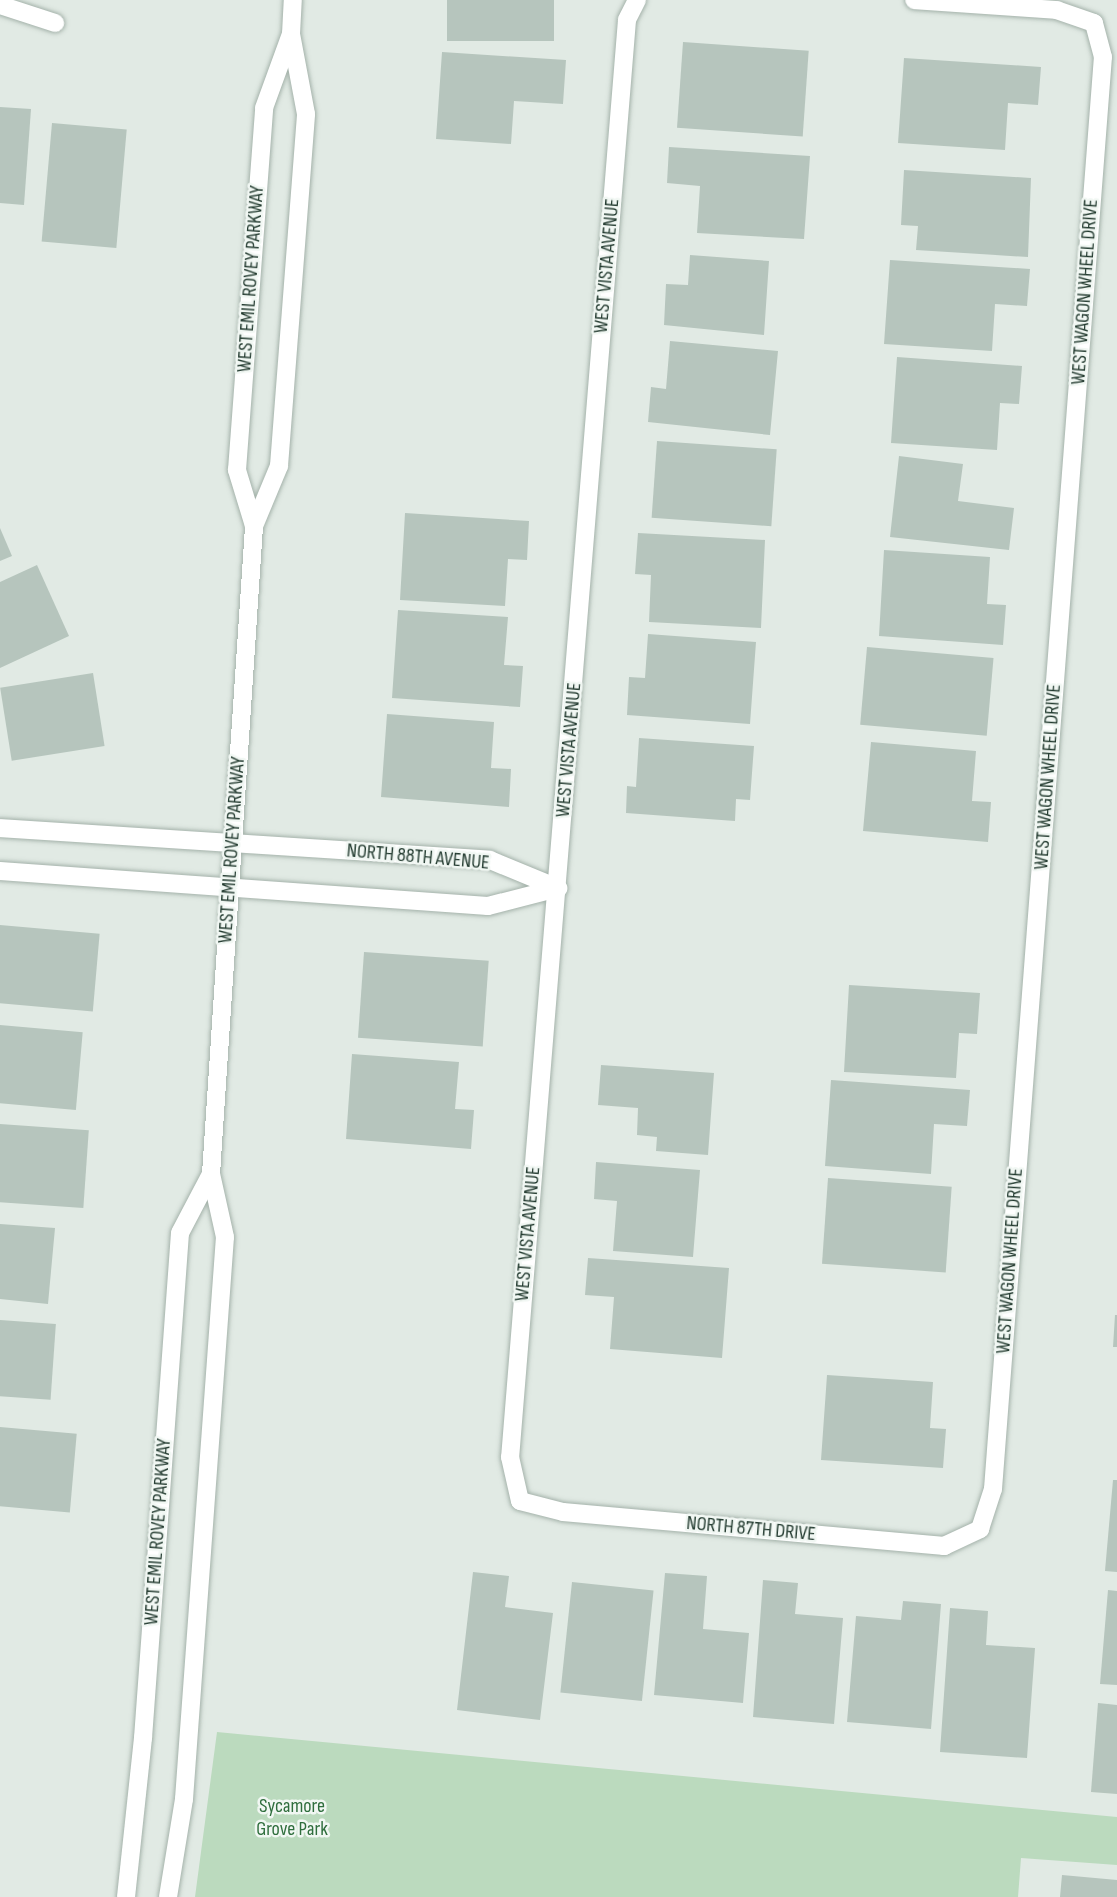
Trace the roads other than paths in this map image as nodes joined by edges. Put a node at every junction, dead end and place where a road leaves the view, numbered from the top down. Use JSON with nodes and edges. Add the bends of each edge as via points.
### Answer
{"nodes":[{"id":1,"x":293,"y":0,"type":"edge"},
{"id":2,"x":637,"y":0,"type":"edge"},
{"id":3,"x":914,"y":0,"type":"edge"},
{"id":4,"x":0,"y":5,"type":"edge"},
{"id":5,"x":55,"y":23,"type":"dead end"},
{"id":6,"x":291,"y":34,"type":"junction"},
{"id":7,"x":254,"y":526,"type":"junction"},
{"id":8,"x":0,"y":828,"type":"edge"},
{"id":9,"x":233,"y":844,"type":"junction"},
{"id":10,"x":0,"y":871,"type":"edge"},
{"id":11,"x":230,"y":888,"type":"junction"},
{"id":12,"x":558,"y":888,"type":"junction"},
{"id":13,"x":211,"y":1174,"type":"junction"},
{"id":14,"x":520,"y":1501,"type":"joint"},
{"id":15,"x":980,"y":1529,"type":"joint"},
{"id":16,"x":126,"y":1897,"type":"edge"},
{"id":17,"x":168,"y":1897,"type":"edge"}],
"edges":[{"from":1,"to":6,"type":"street","name":"WEST EMIL ROVEY PARKWAY"},
{"from":2,"to":12,"type":"street","name":"WEST VISTA AVENUE","via":[[627,20]]},
{"from":3,"to":15,"type":"street","name":"WEST WAGON WHEEL DRIVE","via":[[1057,10],[1094,23],[1102,57],[993,1489]]},
{"from":4,"to":5,"type":"street"},
{"from":6,"to":7,"type":"street","name":"WEST EMIL ROVEY PARKWAY","via":[[306,114],[279,466]]},
{"from":6,"to":7,"type":"street","name":"WEST EMIL ROVEY PARKWAY","via":[[264,108],[240,423],[237,470]]},
{"from":7,"to":9,"type":"street","name":"WEST EMIL ROVEY PARKWAY"},
{"from":8,"to":9,"type":"street","name":"NORTH 88TH AVENUE"},
{"from":9,"to":11,"type":"street","name":"WEST EMIL ROVEY PARKWAY"},
{"from":9,"to":12,"type":"street","name":"NORTH 88TH AVENUE","via":[[490,860]]},
{"from":10,"to":11,"type":"street"},
{"from":11,"to":12,"type":"street","via":[[488,906]]},
{"from":11,"to":13,"type":"street","name":"WEST EMIL ROVEY PARKWAY"},
{"from":12,"to":14,"type":"street","name":"WEST VISTA AVENUE","via":[[510,1457]]},
{"from":13,"to":16,"type":"street","name":"WEST EMIL ROVEY PARKWAY","via":[[180,1233],[143,1738]]},
{"from":13,"to":17,"type":"street","name":"WEST EMIL ROVEY PARKWAY","via":[[225,1237],[184,1799]]},
{"from":14,"to":15,"type":"street","name":"NORTH 87TH DRIVE","via":[[563,1512],[944,1546]]}]}
